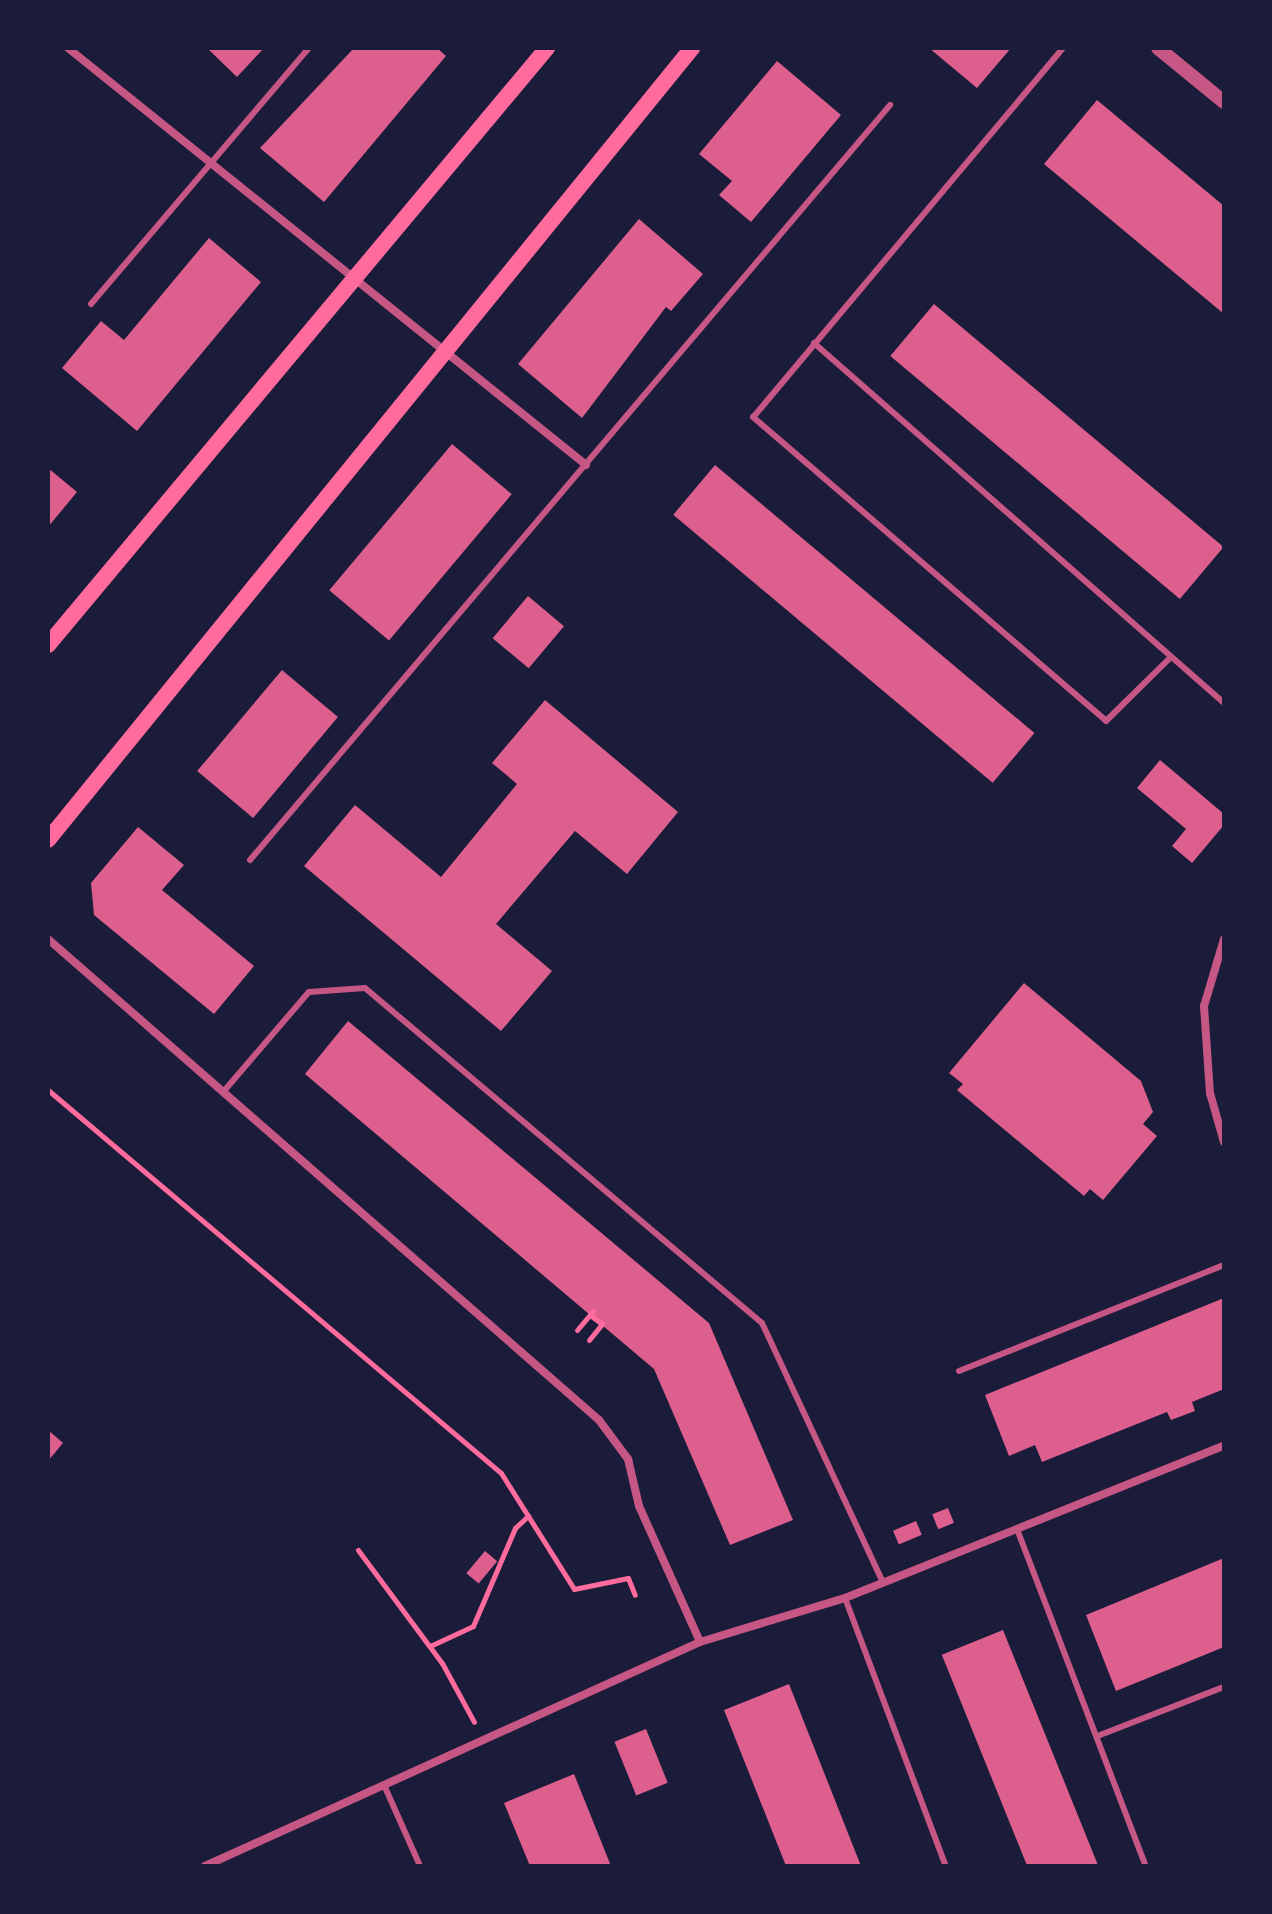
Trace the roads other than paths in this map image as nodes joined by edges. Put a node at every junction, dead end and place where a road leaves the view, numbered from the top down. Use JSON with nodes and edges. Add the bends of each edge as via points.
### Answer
{"nodes":[{"id":1,"x":68,"y":48,"type":"edge"},
{"id":2,"x":309,"y":48,"type":"edge"},
{"id":3,"x":547,"y":48,"type":"edge"},
{"id":4,"x":692,"y":48,"type":"edge"},
{"id":5,"x":1063,"y":48,"type":"edge"},
{"id":6,"x":1158,"y":48,"type":"edge"},
{"id":7,"x":1224,"y":102,"type":"edge"},
{"id":8,"x":890,"y":105,"type":"dead end"},
{"id":9,"x":207,"y":160,"type":"junction"},
{"id":10,"x":353,"y":279,"type":"junction"},
{"id":11,"x":91,"y":304,"type":"dead end"},
{"id":12,"x":814,"y":343,"type":"junction"},
{"id":13,"x":446,"y":351,"type":"junction"},
{"id":14,"x":586,"y":465,"type":"junction"},
{"id":15,"x":48,"y":645,"type":"edge"},
{"id":16,"x":1171,"y":657,"type":"junction"},
{"id":17,"x":1224,"y":703,"type":"edge"},
{"id":18,"x":48,"y":840,"type":"edge"},
{"id":19,"x":250,"y":860,"type":"dead end"},
{"id":20,"x":48,"y":939,"type":"edge"},
{"id":21,"x":1224,"y":939,"type":"edge"},
{"id":22,"x":224,"y":1091,"type":"junction"},
{"id":23,"x":1224,"y":1142,"type":"edge"},
{"id":24,"x":1224,"y":1265,"type":"edge"},
{"id":25,"x":959,"y":1371,"type":"dead end"},
{"id":26,"x":1224,"y":1446,"type":"edge"},
{"id":27,"x":1017,"y":1529,"type":"junction"},
{"id":28,"x":883,"y":1583,"type":"junction"},
{"id":29,"x":845,"y":1598,"type":"junction"},
{"id":30,"x":700,"y":1642,"type":"junction"},
{"id":31,"x":1224,"y":1687,"type":"edge"},
{"id":32,"x":1100,"y":1735,"type":"junction"},
{"id":33,"x":384,"y":1785,"type":"junction"},
{"id":34,"x":205,"y":1866,"type":"edge"},
{"id":35,"x":420,"y":1866,"type":"edge"},
{"id":36,"x":946,"y":1866,"type":"edge"},
{"id":37,"x":1146,"y":1866,"type":"edge"}],
"edges":[{"from":1,"to":9,"type":"street"},
{"from":2,"to":9,"type":"lane"},
{"from":3,"to":10,"type":"main road"},
{"from":4,"to":13,"type":"main road"},
{"from":5,"to":12,"type":"lane"},
{"from":6,"to":7,"type":"street"},
{"from":8,"to":14,"type":"lane"},
{"from":9,"to":10,"type":"street"},
{"from":9,"to":11,"type":"lane"},
{"from":10,"to":13,"type":"street"},
{"from":10,"to":15,"type":"main road"},
{"from":12,"to":16,"type":"lane"},
{"from":12,"to":16,"type":"lane","via":[[753,417],[1106,721]]},
{"from":13,"to":14,"type":"street"},
{"from":13,"to":18,"type":"main road"},
{"from":14,"to":19,"type":"lane"},
{"from":16,"to":17,"type":"lane"},
{"from":20,"to":22,"type":"street"},
{"from":21,"to":23,"type":"street","via":[[1204,1006],[1210,1093]]},
{"from":22,"to":28,"type":"lane","via":[[309,992],[365,988],[762,1323]]},
{"from":22,"to":30,"type":"street","via":[[599,1420],[628,1459],[639,1506]]},
{"from":24,"to":25,"type":"lane"},
{"from":26,"to":27,"type":"street"},
{"from":27,"to":28,"type":"street"},
{"from":27,"to":32,"type":"lane"},
{"from":28,"to":29,"type":"street"},
{"from":29,"to":30,"type":"street"},
{"from":29,"to":36,"type":"lane"},
{"from":30,"to":33,"type":"street"},
{"from":31,"to":32,"type":"lane"},
{"from":32,"to":37,"type":"lane"},
{"from":33,"to":34,"type":"street"},
{"from":33,"to":35,"type":"lane"}]}
